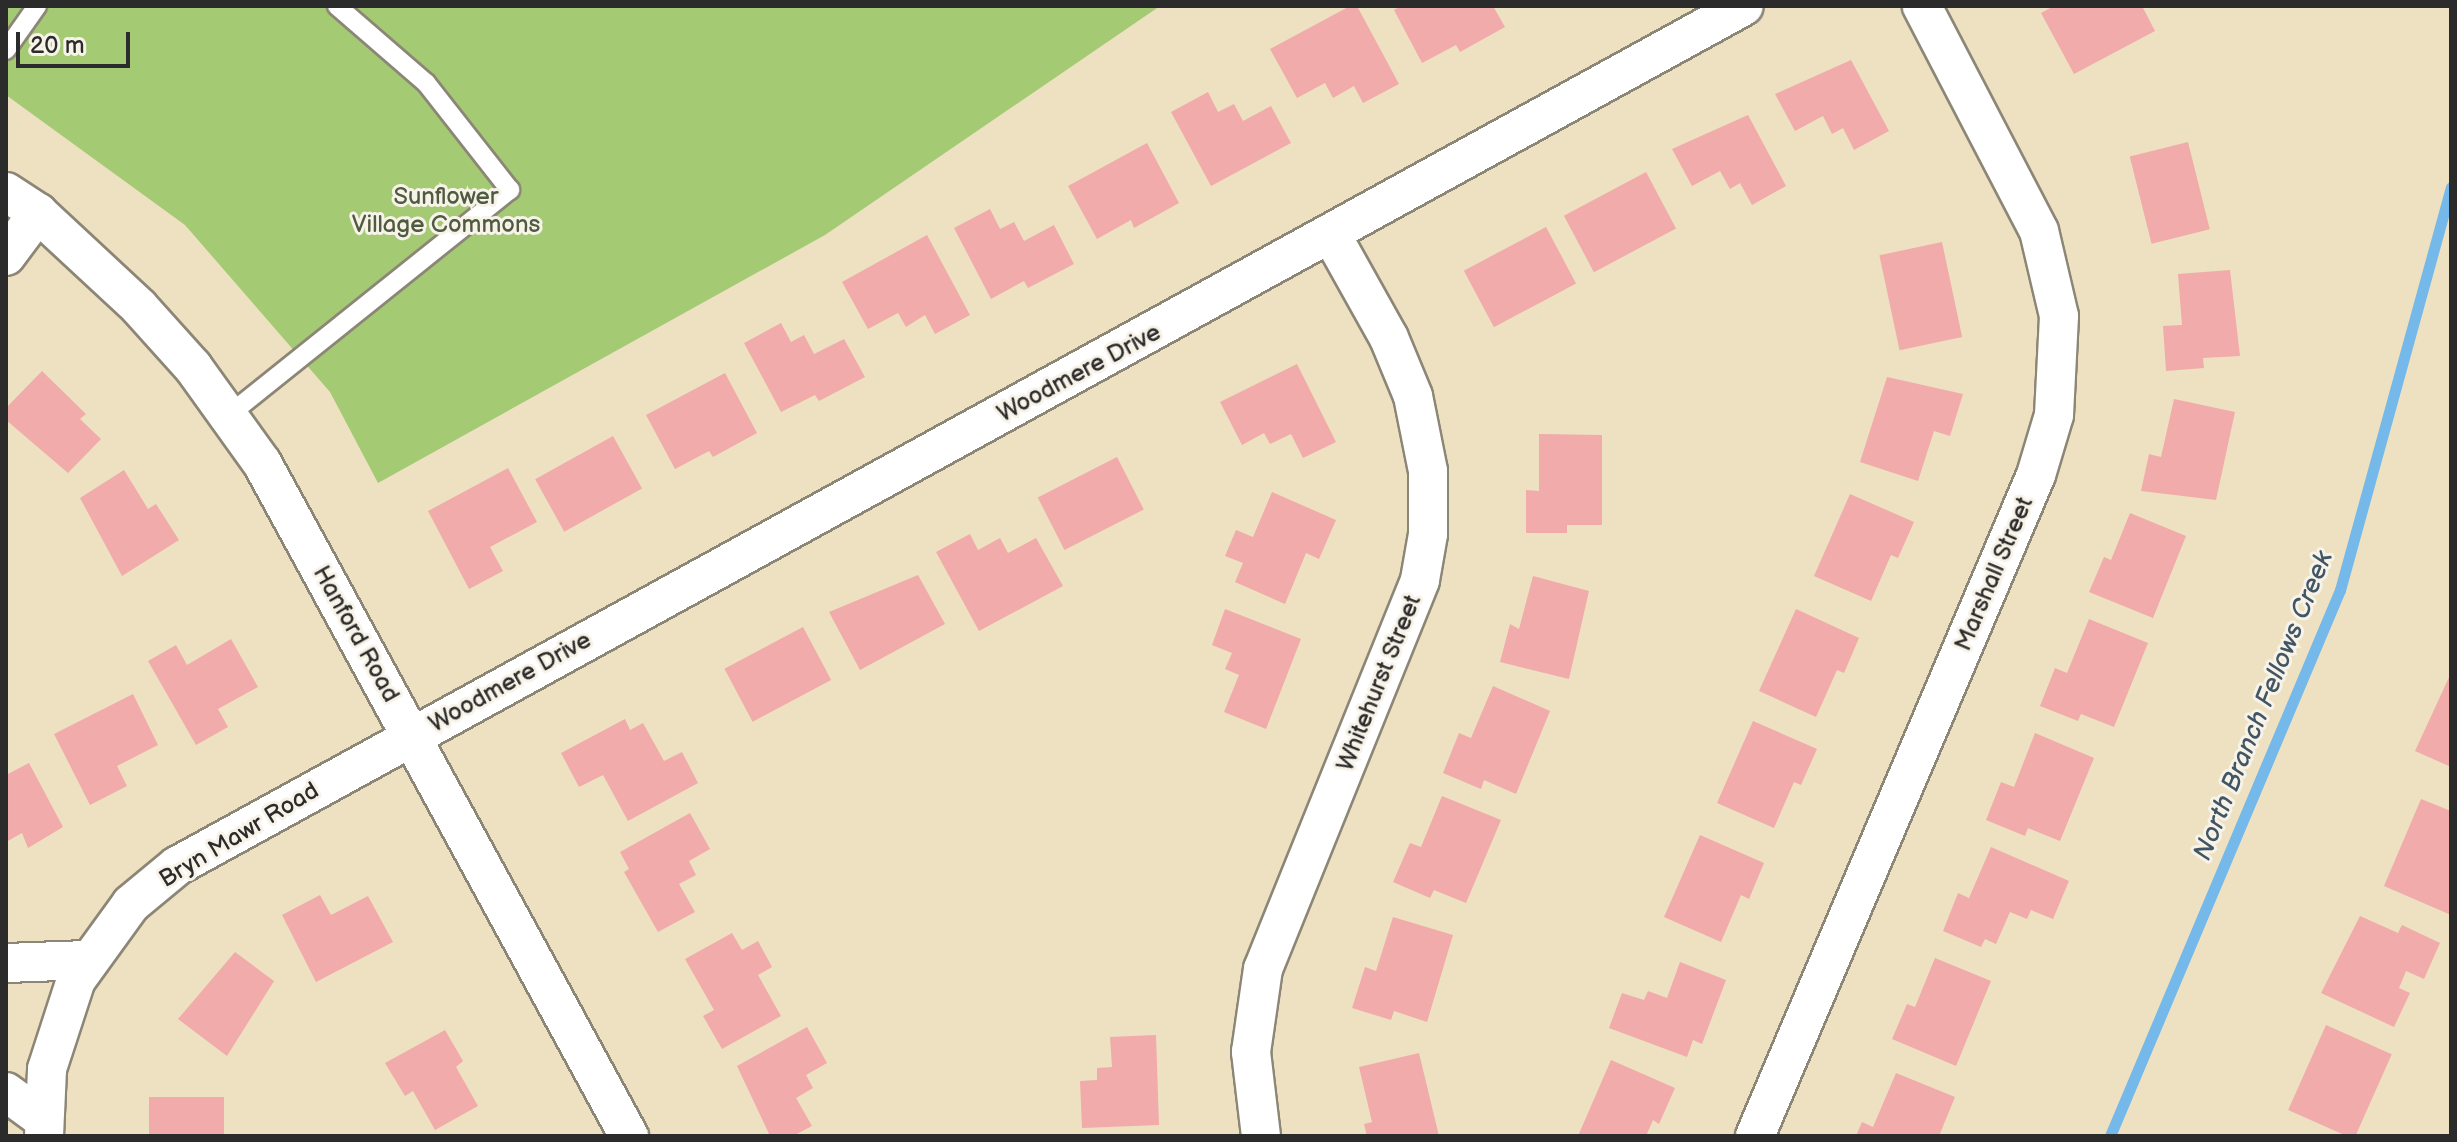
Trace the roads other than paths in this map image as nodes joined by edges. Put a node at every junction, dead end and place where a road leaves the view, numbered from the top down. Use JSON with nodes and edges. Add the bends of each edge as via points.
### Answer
{"nodes":[{"id":1,"x":37,"y":6,"type":"edge"},
{"id":2,"x":337,"y":6,"type":"edge"},
{"id":3,"x":1744,"y":6,"type":"edge"},
{"id":4,"x":1922,"y":6,"type":"edge"},
{"id":5,"x":6,"y":50,"type":"edge"},
{"id":6,"x":6,"y":192,"type":"edge"},
{"id":7,"x":38,"y":213,"type":"junction"},
{"id":8,"x":1332,"y":236,"type":"junction"},
{"id":9,"x":6,"y":256,"type":"edge"},
{"id":10,"x":230,"y":414,"type":"junction"},
{"id":11,"x":412,"y":735,"type":"junction"},
{"id":12,"x":88,"y":960,"type":"junction"},
{"id":13,"x":6,"y":963,"type":"edge"},
{"id":14,"x":6,"y":1092,"type":"edge"},
{"id":15,"x":44,"y":1127,"type":"edge"},
{"id":16,"x":629,"y":1136,"type":"edge"},
{"id":17,"x":1261,"y":1136,"type":"edge"},
{"id":18,"x":1755,"y":1136,"type":"edge"}],
"edges":[{"from":1,"to":5,"type":"lane"},
{"from":2,"to":10,"type":"lane","via":[[426,83],[510,190]]},
{"from":3,"to":8,"type":"street","name":"Woodmere Drive"},
{"from":4,"to":18,"type":"street","name":"Marshall Street","via":[[2039,231],[2059,316],[2054,415],[2036,475]]},
{"from":6,"to":7,"type":"street","name":"Hanford Road"},
{"from":7,"to":9,"type":"street"},
{"from":7,"to":10,"type":"street","name":"Hanford Road","via":[[139,307]]},
{"from":8,"to":11,"type":"street","name":"Woodmere Drive"},
{"from":8,"to":17,"type":"street","name":"Whitehurst Street","via":[[1389,338],[1413,396],[1428,471],[1428,534],[1420,580],[1263,969],[1251,1052]]},
{"from":10,"to":11,"type":"street","name":"Hanford Road"},
{"from":11,"to":12,"type":"street","name":"Bryn Mawr Road","via":[[177,866],[131,904]]},
{"from":11,"to":16,"type":"street","name":"Hanford Road"},
{"from":12,"to":13,"type":"street"},
{"from":12,"to":15,"type":"street","name":"Bryn Mawr Road","via":[[57,1028]]},
{"from":14,"to":15,"type":"street","name":"Bryn Mawr Road"}]}
